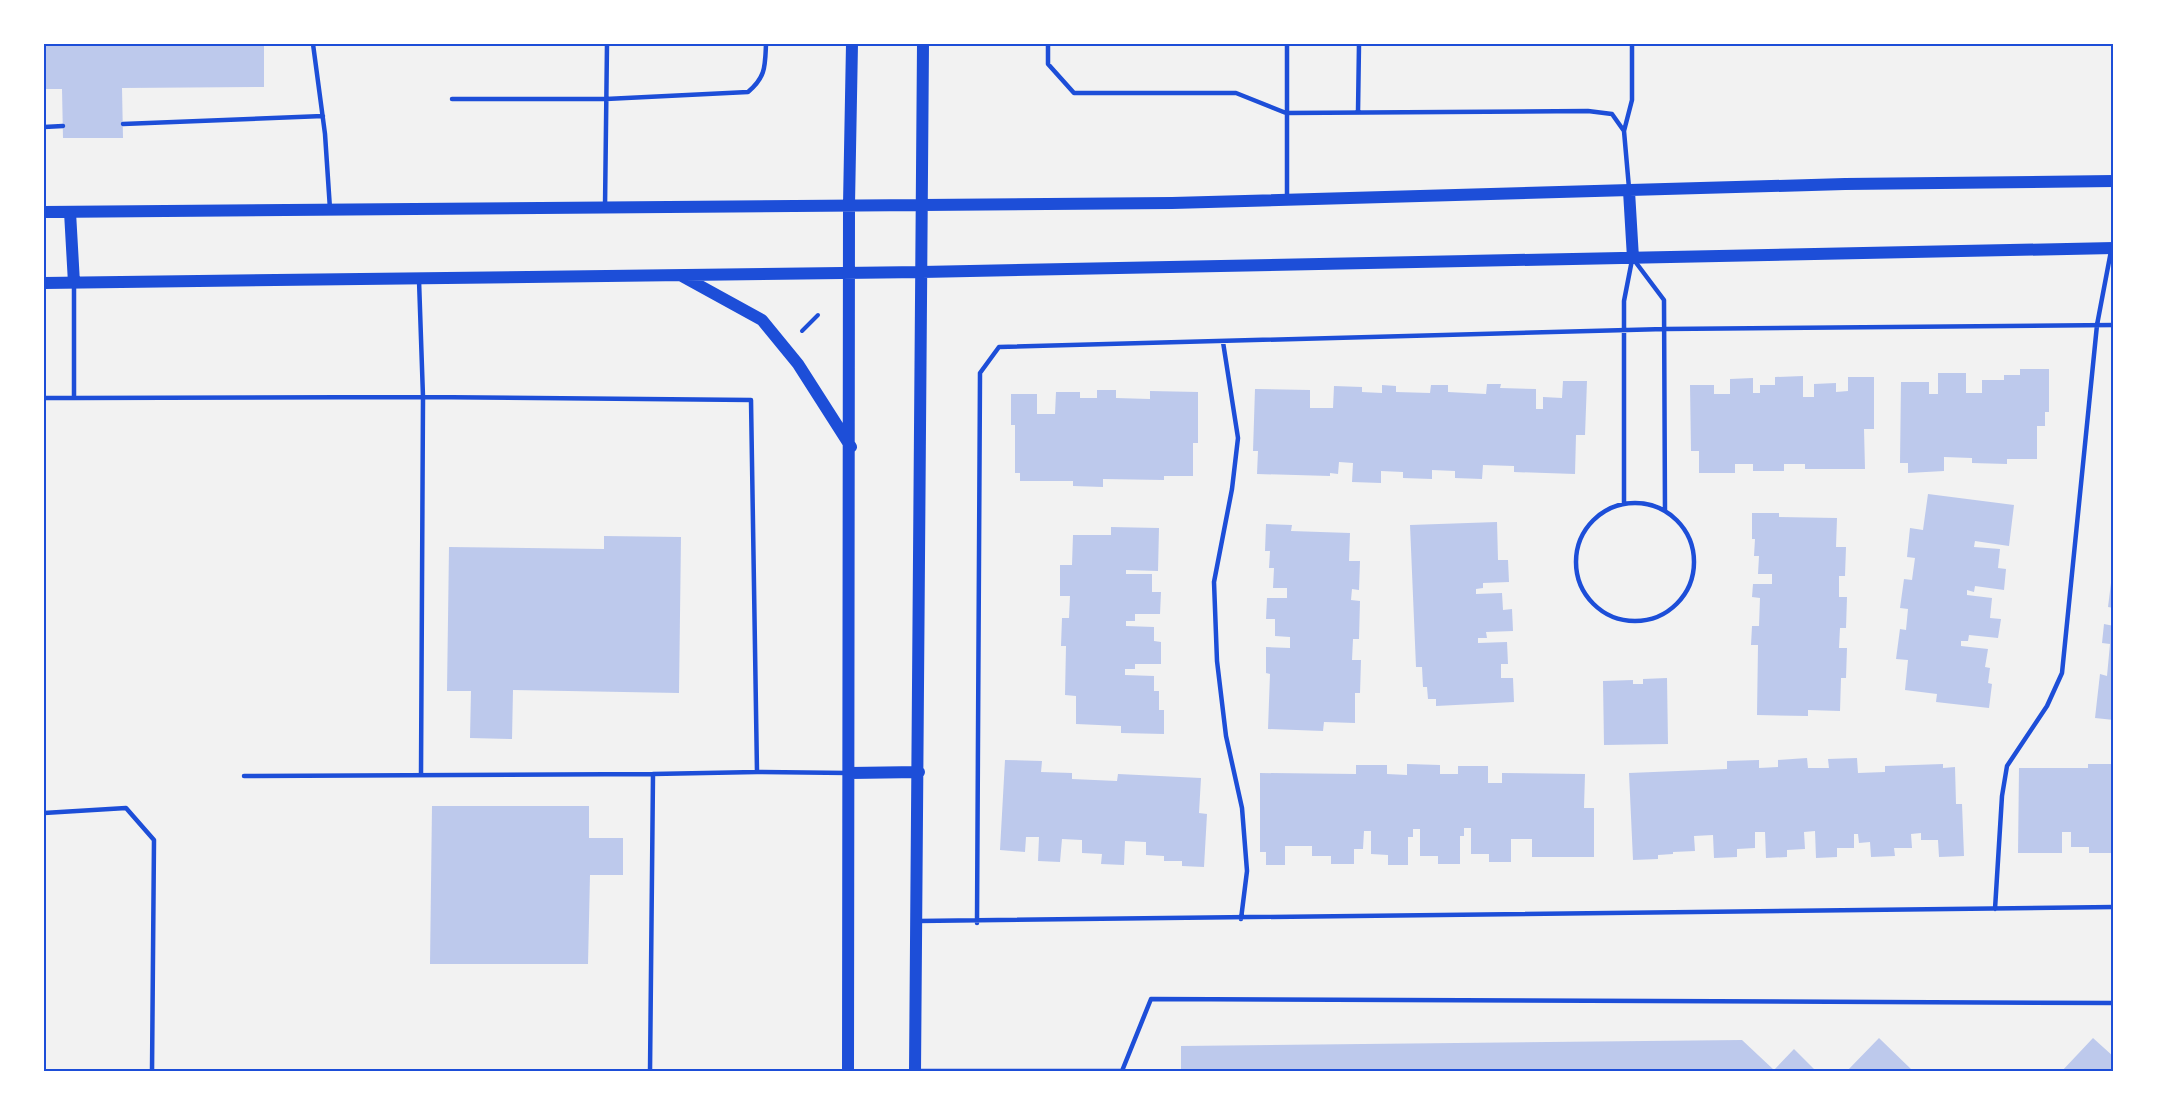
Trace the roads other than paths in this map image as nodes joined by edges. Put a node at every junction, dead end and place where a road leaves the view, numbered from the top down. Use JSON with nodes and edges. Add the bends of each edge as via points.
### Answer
{"nodes":[{"id":1,"x":313,"y":44,"type":"edge"},
{"id":2,"x":607,"y":44,"type":"edge"},
{"id":3,"x":766,"y":44,"type":"edge"},
{"id":4,"x":852,"y":44,"type":"edge"},
{"id":5,"x":923,"y":44,"type":"edge"},
{"id":6,"x":1048,"y":44,"type":"edge"},
{"id":7,"x":1287,"y":44,"type":"edge"},
{"id":8,"x":1359,"y":44,"type":"edge"},
{"id":9,"x":1632,"y":44,"type":"edge"},
{"id":10,"x":452,"y":99,"type":"dead end"},
{"id":11,"x":606,"y":99,"type":"junction"},
{"id":12,"x":1358,"y":112,"type":"junction"},
{"id":13,"x":1286,"y":113,"type":"junction"},
{"id":14,"x":322,"y":116,"type":"junction"},
{"id":15,"x":123,"y":124,"type":"dead end"},
{"id":16,"x":63,"y":126,"type":"dead end"},
{"id":17,"x":44,"y":127,"type":"edge"},
{"id":18,"x":1623,"y":131,"type":"junction"},
{"id":19,"x":2114,"y":180,"type":"edge"},
{"id":20,"x":1629,"y":191,"type":"junction"},
{"id":21,"x":1287,"y":200,"type":"junction"},
{"id":22,"x":922,"y":203,"type":"junction"},
{"id":23,"x":44,"y":204,"type":"edge"},
{"id":24,"x":849,"y":204,"type":"junction"},
{"id":25,"x":604,"y":207,"type":"junction"},
{"id":26,"x":330,"y":209,"type":"junction"},
{"id":27,"x":44,"y":212,"type":"edge"},
{"id":28,"x":70,"y":212,"type":"junction"},
{"id":29,"x":2113,"y":248,"type":"edge"},
{"id":30,"x":1633,"y":258,"type":"junction"},
{"id":31,"x":922,"y":272,"type":"junction"},
{"id":32,"x":851,"y":273,"type":"junction"},
{"id":33,"x":681,"y":275,"type":"junction"},
{"id":34,"x":419,"y":279,"type":"junction"},
{"id":35,"x":44,"y":283,"type":"edge"},
{"id":36,"x":74,"y":283,"type":"junction"},
{"id":37,"x":2097,"y":325,"type":"junction"},
{"id":38,"x":2114,"y":325,"type":"edge"},
{"id":39,"x":1665,"y":329,"type":"junction"},
{"id":40,"x":1624,"y":330,"type":"junction"},
{"id":41,"x":1223,"y":342,"type":"junction"},
{"id":42,"x":423,"y":397,"type":"junction"},
{"id":43,"x":44,"y":398,"type":"edge"},
{"id":44,"x":74,"y":398,"type":"junction"},
{"id":45,"x":850,"y":447,"type":"junction"},
{"id":46,"x":1624,"y":504,"type":"junction"},
{"id":47,"x":1665,"y":511,"type":"junction"},
{"id":48,"x":757,"y":771,"type":"junction"},
{"id":49,"x":919,"y":771,"type":"junction"},
{"id":50,"x":850,"y":773,"type":"junction"},
{"id":51,"x":653,"y":774,"type":"junction"},
{"id":52,"x":421,"y":775,"type":"junction"},
{"id":53,"x":244,"y":776,"type":"dead end"},
{"id":54,"x":44,"y":813,"type":"edge"},
{"id":55,"x":2114,"y":907,"type":"edge"},
{"id":56,"x":1995,"y":909,"type":"junction"},
{"id":57,"x":1241,"y":919,"type":"junction"},
{"id":58,"x":915,"y":921,"type":"junction"},
{"id":59,"x":977,"y":922,"type":"junction"},
{"id":60,"x":2114,"y":1003,"type":"edge"},
{"id":61,"x":152,"y":1071,"type":"edge"},
{"id":62,"x":650,"y":1071,"type":"edge"},
{"id":63,"x":848,"y":1071,"type":"edge"},
{"id":64,"x":915,"y":1071,"type":"edge"},
{"id":65,"x":1122,"y":1071,"type":"edge"}],
"edges":[{"from":1,"to":14,"type":"lane"},
{"from":2,"to":11,"type":"lane"},
{"from":3,"to":11,"type":"lane","via":[[761,82],[748,92]]},
{"from":4,"to":24,"type":"main road"},
{"from":5,"to":22,"type":"main road"},
{"from":6,"to":13,"type":"lane","via":[[1047,64],[1074,93],[1236,93]]},
{"from":7,"to":13,"type":"lane"},
{"from":8,"to":12,"type":"lane"},
{"from":9,"to":18,"type":"lane","via":[[1632,100]]},
{"from":10,"to":11,"type":"lane"},
{"from":11,"to":25,"type":"lane"},
{"from":12,"to":13,"type":"lane"},
{"from":12,"to":18,"type":"lane","via":[[1588,111],[1612,114]]},
{"from":13,"to":21,"type":"lane"},
{"from":14,"to":15,"type":"lane"},
{"from":14,"to":26,"type":"lane"},
{"from":16,"to":17,"type":"lane"},
{"from":18,"to":20,"type":"lane"},
{"from":19,"to":20,"type":"main road"},
{"from":20,"to":21,"type":"main road"},
{"from":20,"to":30,"type":"main road"},
{"from":21,"to":22,"type":"main road"},
{"from":22,"to":24,"type":"main road"},
{"from":22,"to":31,"type":"main road"},
{"from":23,"to":27,"type":"lane"},
{"from":24,"to":25,"type":"main road"},
{"from":24,"to":32,"type":"main road"},
{"from":25,"to":26,"type":"main road"},
{"from":26,"to":28,"type":"main road"},
{"from":27,"to":28,"type":"main road"},
{"from":28,"to":36,"type":"main road"},
{"from":29,"to":30,"type":"main road"},
{"from":29,"to":37,"type":"lane"},
{"from":30,"to":31,"type":"main road"},
{"from":30,"to":39,"type":"lane","via":[[1664,300]]},
{"from":30,"to":40,"type":"lane","via":[[1624,301]]},
{"from":31,"to":32,"type":"main road"},
{"from":31,"to":49,"type":"main road"},
{"from":32,"to":33,"type":"main road"},
{"from":32,"to":45,"type":"main road"},
{"from":33,"to":34,"type":"main road"},
{"from":33,"to":45,"type":"main road","via":[[762,320],[798,364]]},
{"from":34,"to":36,"type":"main road"},
{"from":34,"to":42,"type":"lane"},
{"from":35,"to":36,"type":"main road"},
{"from":36,"to":44,"type":"lane"},
{"from":37,"to":38,"type":"lane"},
{"from":37,"to":39,"type":"lane"},
{"from":37,"to":56,"type":"lane","via":[[2062,673],[2047,706],[2007,766]]},
{"from":39,"to":40,"type":"lane"},
{"from":39,"to":47,"type":"lane"},
{"from":40,"to":41,"type":"lane"},
{"from":40,"to":46,"type":"lane"},
{"from":41,"to":57,"type":"lane","via":[[1238,438],[1215,594],[1217,661],[1226,736],[1242,808],[1247,871]]},
{"from":41,"to":59,"type":"lane","via":[[999,347],[980,374]]},
{"from":42,"to":44,"type":"lane"},
{"from":42,"to":48,"type":"lane","via":[[751,400]]},
{"from":42,"to":52,"type":"lane"},
{"from":43,"to":44,"type":"lane"},
{"from":45,"to":50,"type":"main road"},
{"from":46,"to":47,"type":"lane","via":[[1654,505]]},
{"from":46,"to":47,"type":"lane","via":[[1602,512],[1588,523],[1575,556],[1581,590],[1591,603],[1618,619],[1649,620],[1664,614],[1688,589],[1694,556],[1690,540],[1682,525]]},
{"from":48,"to":50,"type":"lane"},
{"from":48,"to":51,"type":"lane"},
{"from":49,"to":50,"type":"main road"},
{"from":49,"to":58,"type":"main road"},
{"from":50,"to":63,"type":"main road"},
{"from":51,"to":52,"type":"lane"},
{"from":51,"to":62,"type":"lane"},
{"from":52,"to":53,"type":"lane"},
{"from":54,"to":61,"type":"lane","via":[[126,808],[154,840]]},
{"from":55,"to":56,"type":"lane"},
{"from":56,"to":57,"type":"lane"},
{"from":57,"to":59,"type":"lane"},
{"from":58,"to":59,"type":"lane"},
{"from":58,"to":64,"type":"main road"},
{"from":60,"to":65,"type":"lane","via":[[1151,999]]},
{"from":64,"to":65,"type":"lane"}]}
